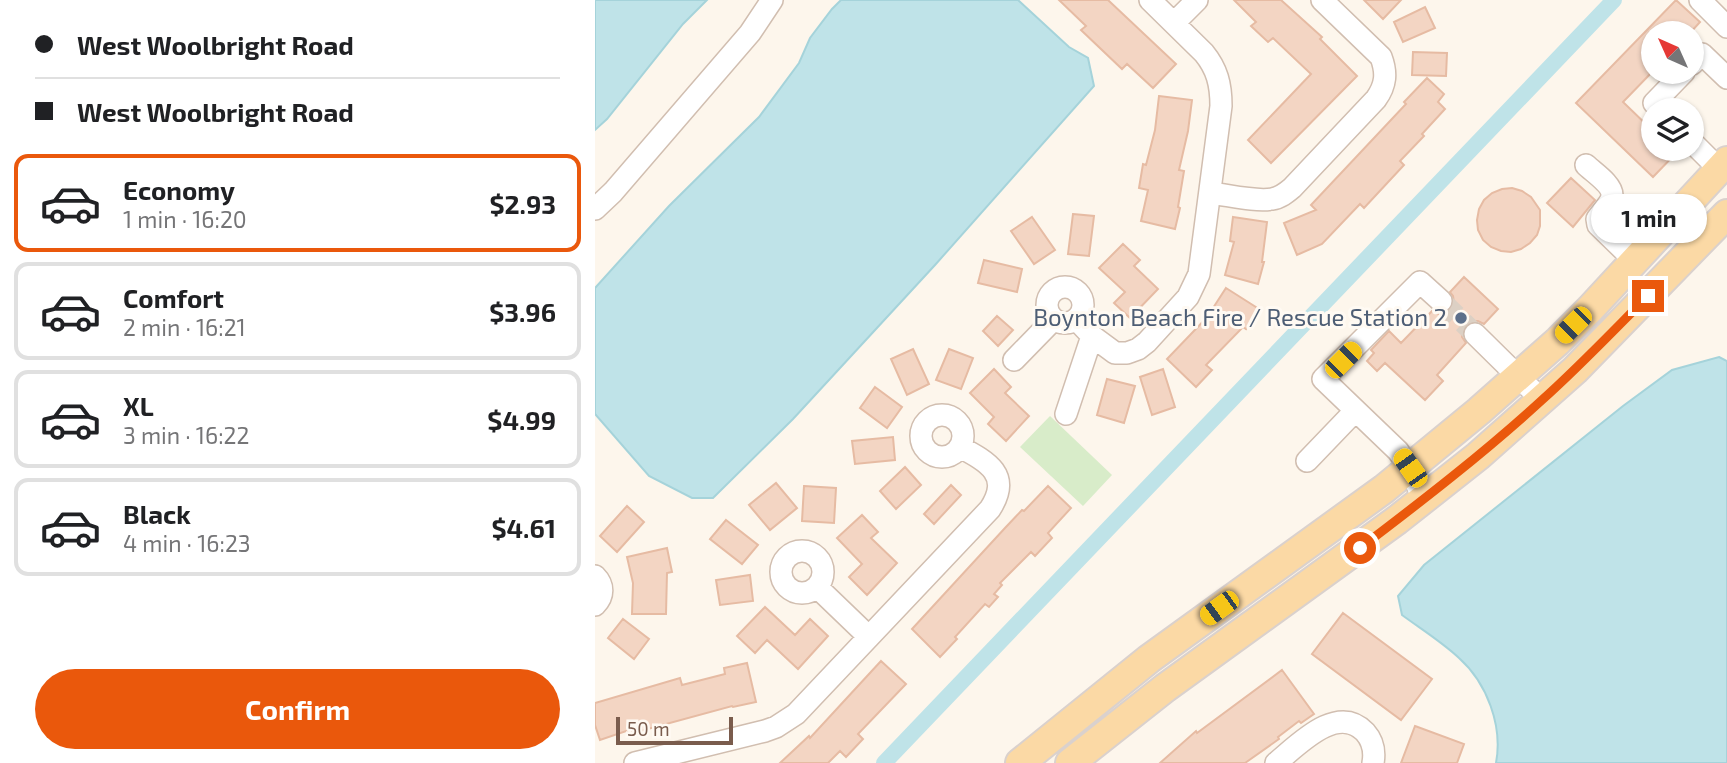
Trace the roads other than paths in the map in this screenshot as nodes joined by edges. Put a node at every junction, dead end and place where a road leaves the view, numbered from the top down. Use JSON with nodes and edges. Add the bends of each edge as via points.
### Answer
{"nodes":[{"id":1,"x":772,"y":0,"type":"edge"},
{"id":2,"x":1150,"y":0,"type":"edge"},
{"id":3,"x":1197,"y":0,"type":"edge"},
{"id":4,"x":1322,"y":0,"type":"edge"},
{"id":5,"x":1700,"y":0,"type":"edge"},
{"id":6,"x":1174,"y":23,"type":"junction"},
{"id":7,"x":1727,"y":27,"type":"edge"},
{"id":8,"x":1705,"y":57,"type":"edge"},
{"id":9,"x":1727,"y":78,"type":"edge"},
{"id":10,"x":1672,"y":84,"type":"edge"},
{"id":11,"x":1659,"y":98,"type":"edge"},
{"id":12,"x":1704,"y":151,"type":"edge"},
{"id":13,"x":1585,"y":165,"type":"dead end"},
{"id":14,"x":1723,"y":165,"type":"edge"},
{"id":15,"x":1210,"y":193,"type":"junction"},
{"id":16,"x":595,"y":208,"type":"edge"},
{"id":17,"x":1727,"y":215,"type":"edge"},
{"id":18,"x":1635,"y":261,"type":"junction"},
{"id":19,"x":1441,"y":301,"type":"tunnel mouth"},
{"id":20,"x":1053,"y":319,"type":"junction"},
{"id":21,"x":1076,"y":319,"type":"junction"},
{"id":22,"x":1475,"y":334,"type":"tunnel mouth"},
{"id":23,"x":1091,"y":336,"type":"junction"},
{"id":24,"x":1014,"y":360,"type":"dead end"},
{"id":25,"x":1519,"y":376,"type":"junction"},
{"id":26,"x":1542,"y":400,"type":"junction"},
{"id":27,"x":1355,"y":411,"type":"junction"},
{"id":28,"x":1066,"y":414,"type":"dead end"},
{"id":29,"x":960,"y":447,"type":"dead end"},
{"id":30,"x":1307,"y":461,"type":"dead end"},
{"id":31,"x":1410,"y":468,"type":"junction"},
{"id":32,"x":1423,"y":500,"type":"junction"},
{"id":33,"x":595,"y":576,"type":"edge"},
{"id":34,"x":817,"y":587,"type":"dead end"},
{"id":35,"x":595,"y":605,"type":"edge"},
{"id":36,"x":869,"y":637,"type":"junction"},
{"id":37,"x":635,"y":763,"type":"edge"},
{"id":38,"x":1020,"y":763,"type":"edge"},
{"id":39,"x":1070,"y":763,"type":"edge"},
{"id":40,"x":1276,"y":763,"type":"edge"},
{"id":41,"x":1373,"y":763,"type":"edge"}],
"edges":[{"from":1,"to":16,"type":"street","via":[[750,33]]},
{"from":2,"to":6,"type":"street"},
{"from":3,"to":6,"type":"street"},
{"from":4,"to":15,"type":"street","via":[[1381,57],[1385,68],[1382,90],[1283,195],[1261,199]]},
{"from":5,"to":7,"type":"street"},
{"from":6,"to":15,"type":"street","via":[[1204,52],[1220,83]]},
{"from":8,"to":9,"type":"street"},
{"from":10,"to":11,"type":"street"},
{"from":12,"to":14,"type":"street"},
{"from":13,"to":18,"type":"street","via":[[1612,193],[1598,225]]},
{"from":14,"to":18,"type":"main road"},
{"from":15,"to":23,"type":"street","via":[[1199,274],[1180,307],[1147,342],[1127,353],[1115,353]]},
{"from":17,"to":26,"type":"main road"},
{"from":18,"to":25,"type":"main road"},
{"from":19,"to":27,"type":"street","via":[[1420,282],[1324,379]]},
{"from":20,"to":21,"type":"street","via":[[1065,323]]},
{"from":20,"to":21,"type":"street","via":[[1048,308],[1050,296],[1066,288],[1081,297],[1082,309]]},
{"from":20,"to":24,"type":"street"},
{"from":21,"to":23,"type":"street"},
{"from":22,"to":25,"type":"street"},
{"from":23,"to":28,"type":"street"},
{"from":25,"to":26,"type":"street"},
{"from":25,"to":31,"type":"main road"},
{"from":26,"to":32,"type":"main road"},
{"from":27,"to":30,"type":"street"},
{"from":27,"to":31,"type":"street"},
{"from":29,"to":36,"type":"street","via":[[993,469],[996,500]]},
{"from":31,"to":32,"type":"street"},
{"from":31,"to":38,"type":"main road","via":[[1149,659]]},
{"from":32,"to":39,"type":"main road"},
{"from":33,"to":35,"type":"street","via":[[602,589]]},
{"from":34,"to":36,"type":"street"},
{"from":36,"to":37,"type":"street","via":[[796,714],[776,727]]},
{"from":40,"to":41,"type":"street","via":[[1328,724],[1339,722],[1360,727],[1368,735]]}]}
